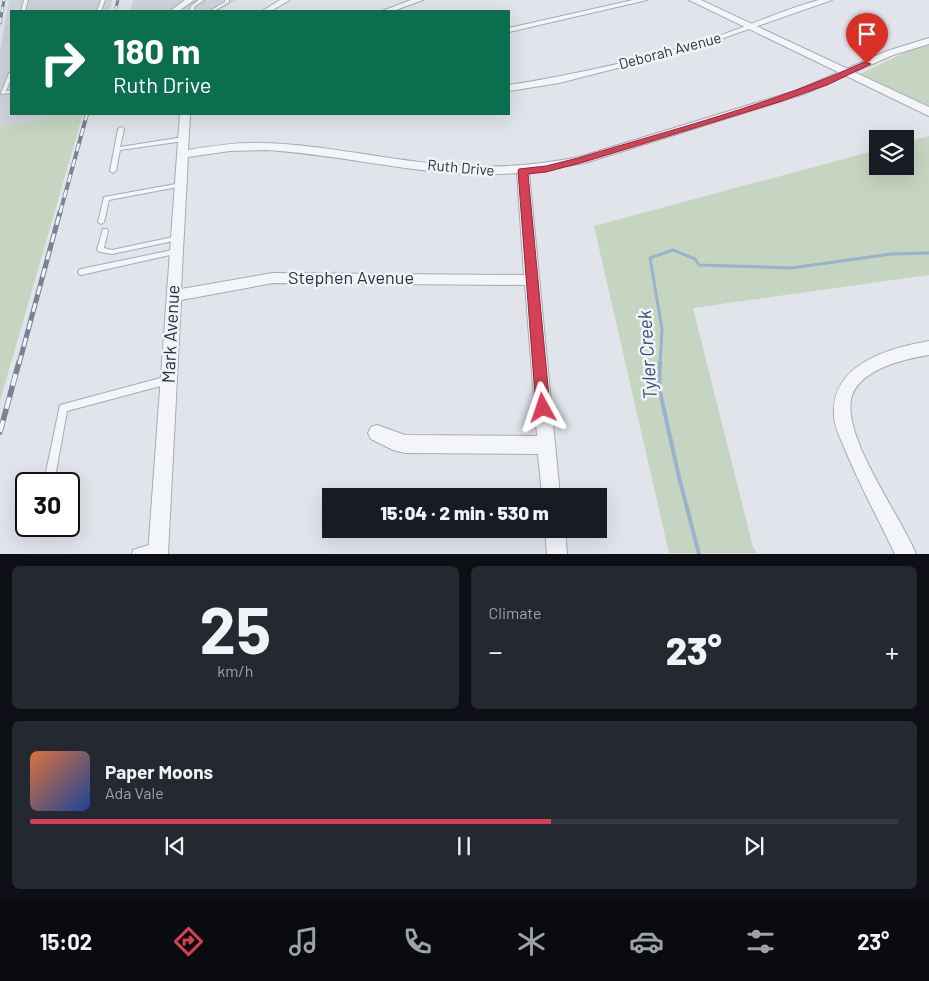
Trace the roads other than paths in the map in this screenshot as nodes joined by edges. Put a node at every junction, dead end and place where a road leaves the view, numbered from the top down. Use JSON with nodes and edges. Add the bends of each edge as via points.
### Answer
{"nodes":[{"id":1,"x":190,"y":0,"type":"edge"},
{"id":2,"x":202,"y":0,"type":"edge"},
{"id":3,"x":227,"y":0,"type":"edge"},
{"id":4,"x":286,"y":0,"type":"edge"},
{"id":5,"x":420,"y":0,"type":"edge"},
{"id":6,"x":643,"y":0,"type":"edge"},
{"id":7,"x":694,"y":0,"type":"edge"},
{"id":8,"x":828,"y":0,"type":"edge"},
{"id":9,"x":175,"y":10,"type":"edge"},
{"id":10,"x":192,"y":10,"type":"edge"},
{"id":11,"x":214,"y":10,"type":"edge"},
{"id":12,"x":268,"y":10,"type":"edge"},
{"id":13,"x":389,"y":10,"type":"edge"},
{"id":14,"x":750,"y":26,"type":"junction"},
{"id":15,"x":510,"y":30,"type":"edge"},
{"id":16,"x":929,"y":41,"type":"edge"},
{"id":17,"x":849,"y":72,"type":"junction"},
{"id":18,"x":10,"y":76,"type":"edge"},
{"id":19,"x":510,"y":88,"type":"edge"},
{"id":20,"x":10,"y":92,"type":"edge"},
{"id":21,"x":929,"y":112,"type":"edge"},
{"id":22,"x":185,"y":115,"type":"edge"},
{"id":23,"x":121,"y":129,"type":"dead end"},
{"id":24,"x":183,"y":146,"type":"junction"},
{"id":25,"x":117,"y":149,"type":"junction"},
{"id":26,"x":112,"y":171,"type":"dead end"},
{"id":27,"x":523,"y":171,"type":"junction"},
{"id":28,"x":181,"y":185,"type":"junction"},
{"id":29,"x":101,"y":222,"type":"dead end"},
{"id":30,"x":105,"y":230,"type":"dead end"},
{"id":31,"x":177,"y":245,"type":"junction"},
{"id":32,"x":81,"y":272,"type":"dead end"},
{"id":33,"x":531,"y":280,"type":"junction"},
{"id":34,"x":174,"y":296,"type":"junction"},
{"id":35,"x":929,"y":348,"type":"edge"},
{"id":36,"x":169,"y":380,"type":"junction"},
{"id":37,"x":377,"y":433,"type":"dead end"},
{"id":38,"x":546,"y":445,"type":"junction"},
{"id":39,"x":51,"y":472,"type":"dead end"},
{"id":40,"x":550,"y":488,"type":"edge"},
{"id":41,"x":556,"y":538,"type":"edge"},
{"id":42,"x":158,"y":550,"type":"edge"},
{"id":43,"x":137,"y":554,"type":"edge"},
{"id":44,"x":557,"y":554,"type":"edge"},
{"id":45,"x":906,"y":554,"type":"edge"}],
"edges":[{"from":1,"to":9,"type":"street"},
{"from":2,"to":10,"type":"lane"},
{"from":3,"to":11,"type":"lane"},
{"from":4,"to":12,"type":"street"},
{"from":5,"to":13,"type":"street"},
{"from":6,"to":15,"type":"street"},
{"from":7,"to":14,"type":"street"},
{"from":8,"to":14,"type":"street","name":"Deborah Avenue"},
{"from":14,"to":17,"type":"street"},
{"from":14,"to":19,"type":"street","name":"Deborah Avenue","via":[[689,47],[559,80]]},
{"from":16,"to":17,"type":"street","name":"Ruth Drive","via":[[890,53]]},
{"from":17,"to":21,"type":"street"},
{"from":17,"to":27,"type":"street","name":"Ruth Drive","via":[[776,100],[581,160]]},
{"from":18,"to":20,"type":"lane","via":[[3,93]]},
{"from":22,"to":24,"type":"street","name":"Mark Avenue"},
{"from":23,"to":25,"type":"lane"},
{"from":24,"to":25,"type":"lane"},
{"from":24,"to":27,"type":"street","name":"Ruth Drive","via":[[278,147],[469,170]]},
{"from":24,"to":28,"type":"street","name":"Mark Avenue"},
{"from":25,"to":26,"type":"lane"},
{"from":27,"to":33,"type":"street"},
{"from":28,"to":29,"type":"lane","via":[[106,198]]},
{"from":28,"to":31,"type":"street","name":"Mark Avenue"},
{"from":30,"to":31,"type":"lane","via":[[100,250],[112,252]]},
{"from":31,"to":32,"type":"lane"},
{"from":31,"to":34,"type":"street","name":"Mark Avenue"},
{"from":33,"to":34,"type":"street","name":"Stephen Avenue","via":[[272,278]]},
{"from":33,"to":38,"type":"street"},
{"from":34,"to":36,"type":"street","name":"Mark Avenue"},
{"from":35,"to":45,"type":"street","via":[[896,354],[873,364],[846,389],[842,402],[842,415],[857,459]]},
{"from":36,"to":39,"type":"lane","via":[[63,408]]},
{"from":36,"to":42,"type":"street","name":"Mark Avenue"},
{"from":37,"to":38,"type":"street","via":[[404,444]]},
{"from":38,"to":40,"type":"street"},
{"from":41,"to":44,"type":"street"},
{"from":42,"to":43,"type":"lane"}]}
